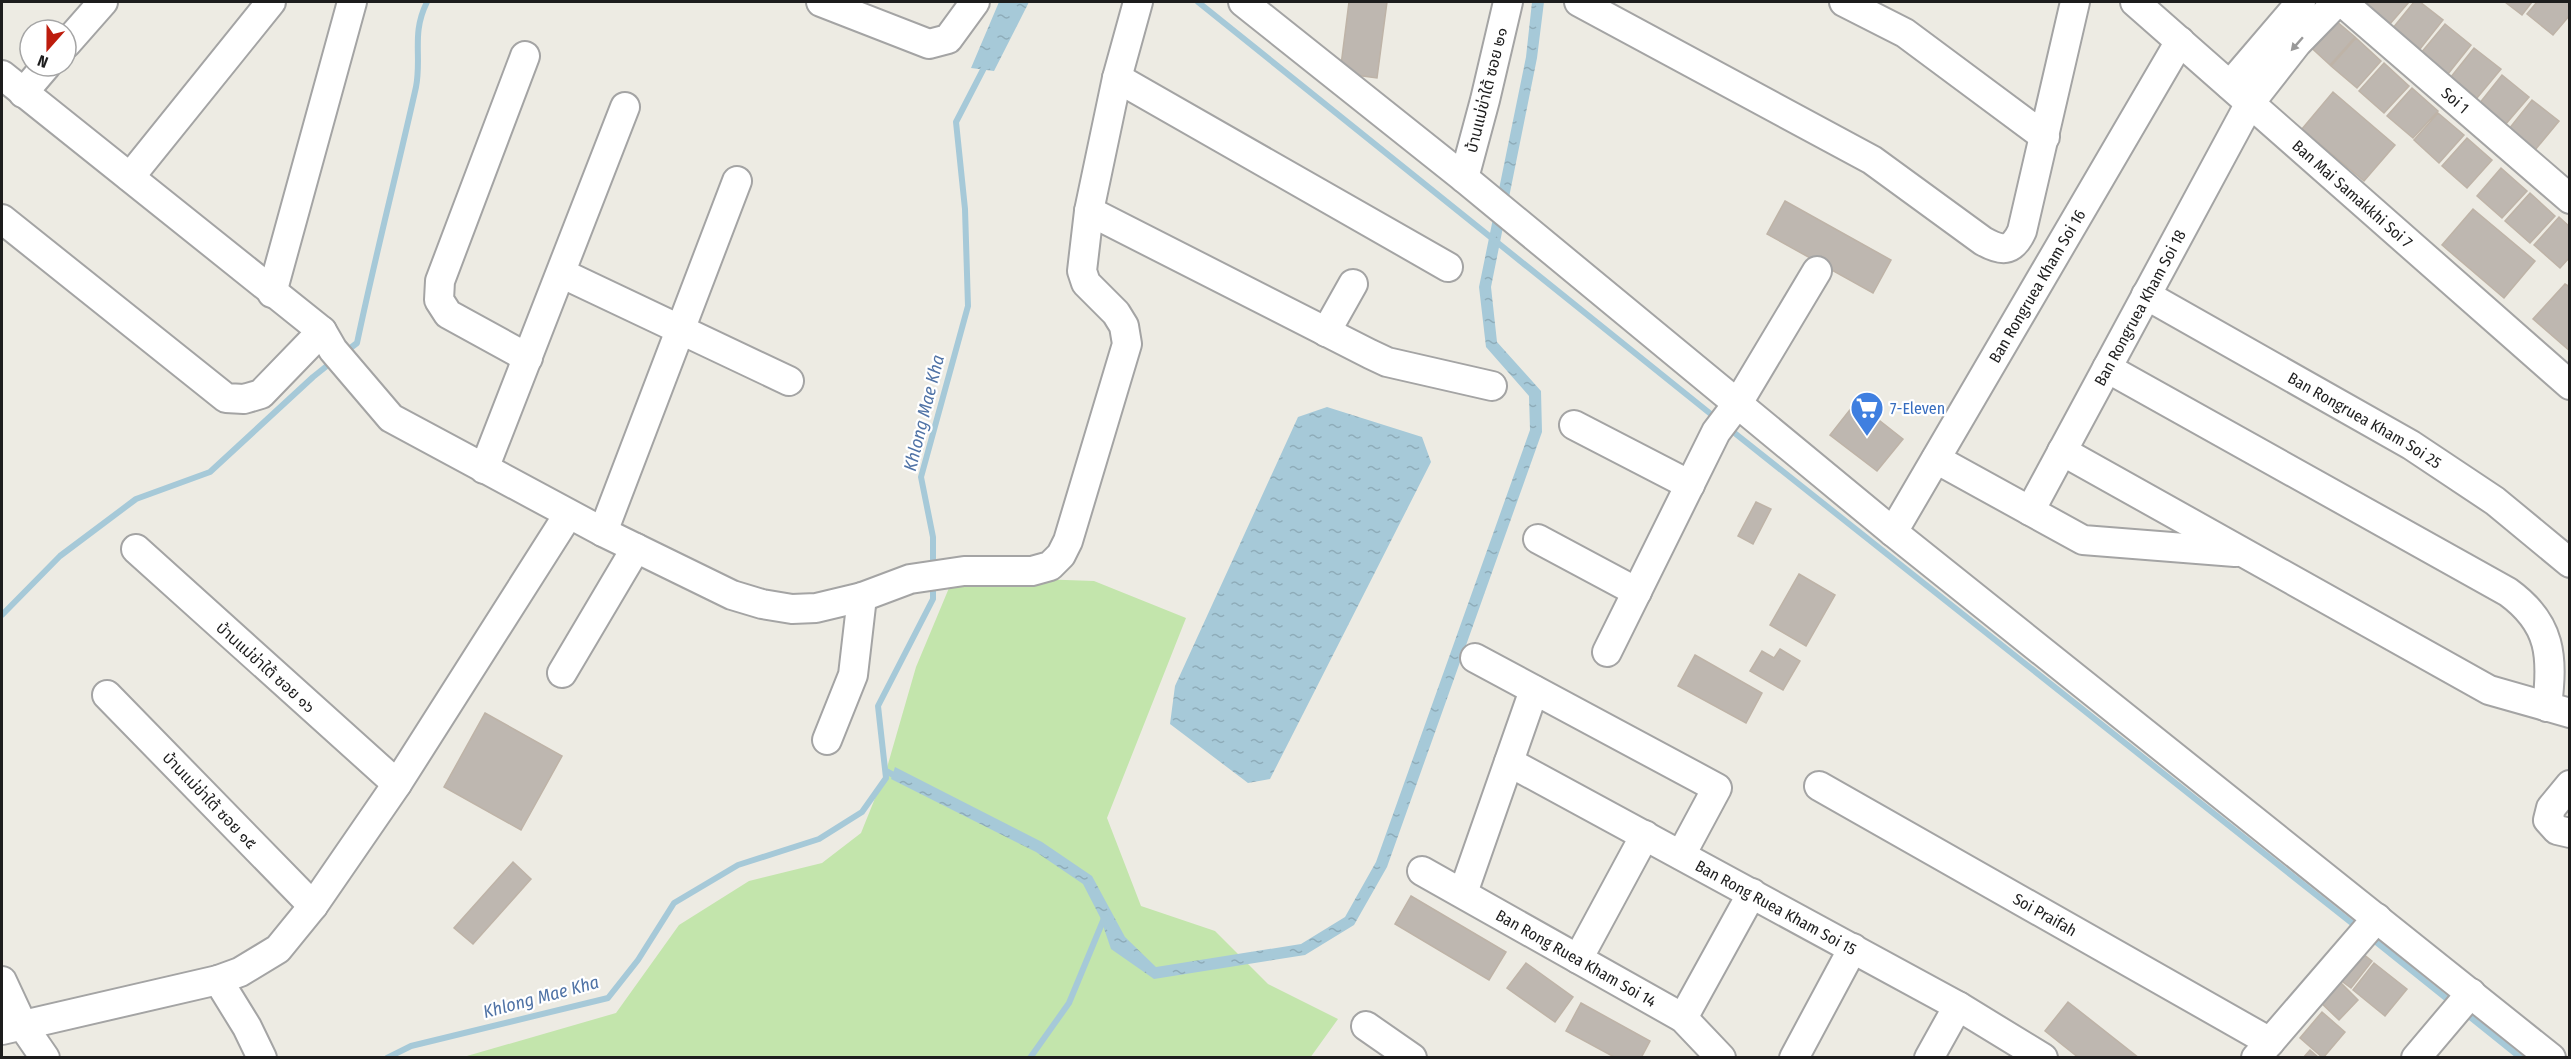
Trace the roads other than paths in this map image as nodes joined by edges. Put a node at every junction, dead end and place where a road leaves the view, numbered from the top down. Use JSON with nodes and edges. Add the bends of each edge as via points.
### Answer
{"nodes":[{"id":1,"x":103,"y":2,"type":"edge"},
{"id":2,"x":271,"y":2,"type":"edge"},
{"id":3,"x":352,"y":2,"type":"edge"},
{"id":4,"x":821,"y":2,"type":"edge"},
{"id":5,"x":975,"y":2,"type":"edge"},
{"id":6,"x":1138,"y":2,"type":"edge"},
{"id":7,"x":1243,"y":2,"type":"edge"},
{"id":8,"x":1508,"y":2,"type":"edge"},
{"id":9,"x":1579,"y":2,"type":"edge"},
{"id":10,"x":1844,"y":2,"type":"edge"},
{"id":11,"x":2075,"y":2,"type":"edge"},
{"id":12,"x":2135,"y":2,"type":"edge"},
{"id":13,"x":2301,"y":2,"type":"edge"},
{"id":14,"x":2337,"y":2,"type":"edge"},
{"id":15,"x":2342,"y":2,"type":"edge"},
{"id":16,"x":1268,"y":10,"type":"edge"},
{"id":17,"x":78,"y":30,"type":"edge"},
{"id":18,"x":2180,"y":41,"type":"junction"},
{"id":19,"x":525,"y":56,"type":"dead end"},
{"id":20,"x":2,"y":75,"type":"edge"},
{"id":21,"x":36,"y":78,"type":"edge"},
{"id":22,"x":1117,"y":78,"type":"junction"},
{"id":23,"x":23,"y":93,"type":"junction"},
{"id":24,"x":2240,"y":94,"type":"junction"},
{"id":25,"x":626,"y":107,"type":"dead end"},
{"id":26,"x":2044,"y":137,"type":"junction"},
{"id":27,"x":130,"y":177,"type":"junction"},
{"id":28,"x":737,"y":181,"type":"dead end"},
{"id":29,"x":1474,"y":186,"type":"junction"},
{"id":30,"x":2570,"y":199,"type":"edge"},
{"id":31,"x":1089,"y":212,"type":"junction"},
{"id":32,"x":2,"y":219,"type":"edge"},
{"id":33,"x":1448,"y":267,"type":"dead end"},
{"id":34,"x":1817,"y":271,"type":"dead end"},
{"id":35,"x":561,"y":273,"type":"junction"},
{"id":36,"x":1353,"y":284,"type":"dead end"},
{"id":37,"x":272,"y":293,"type":"junction"},
{"id":38,"x":2146,"y":296,"type":"junction"},
{"id":39,"x":680,"y":330,"type":"junction"},
{"id":40,"x":1326,"y":332,"type":"junction"},
{"id":41,"x":334,"y":349,"type":"junction"},
{"id":42,"x":528,"y":358,"type":"junction"},
{"id":43,"x":2107,"y":368,"type":"junction"},
{"id":44,"x":789,"y":381,"type":"dead end"},
{"id":45,"x":2570,"y":385,"type":"edge"},
{"id":46,"x":1492,"y":386,"type":"dead end"},
{"id":47,"x":1738,"y":403,"type":"junction"},
{"id":48,"x":1574,"y":425,"type":"dead end"},
{"id":49,"x":2062,"y":451,"type":"junction"},
{"id":50,"x":1936,"y":459,"type":"junction"},
{"id":51,"x":484,"y":469,"type":"junction"},
{"id":52,"x":1690,"y":485,"type":"junction"},
{"id":53,"x":2030,"y":511,"type":"junction"},
{"id":54,"x":568,"y":515,"type":"junction"},
{"id":55,"x":603,"y":532,"type":"junction"},
{"id":56,"x":1893,"y":532,"type":"junction"},
{"id":57,"x":1538,"y":539,"type":"dead end"},
{"id":58,"x":636,"y":548,"type":"junction"},
{"id":59,"x":136,"y":549,"type":"dead end"},
{"id":60,"x":2246,"y":553,"type":"junction"},
{"id":61,"x":2570,"y":563,"type":"edge"},
{"id":62,"x":1636,"y":592,"type":"junction"},
{"id":63,"x":862,"y":597,"type":"junction"},
{"id":64,"x":1607,"y":652,"type":"dead end"},
{"id":65,"x":1475,"y":658,"type":"dead end"},
{"id":66,"x":562,"y":673,"type":"dead end"},
{"id":67,"x":1534,"y":690,"type":"junction"},
{"id":68,"x":107,"y":695,"type":"dead end"},
{"id":69,"x":2558,"y":710,"type":"edge"},
{"id":70,"x":827,"y":740,"type":"dead end"},
{"id":71,"x":1509,"y":762,"type":"junction"},
{"id":72,"x":397,"y":784,"type":"junction"},
{"id":73,"x":2570,"y":785,"type":"edge"},
{"id":74,"x":1819,"y":786,"type":"dead end"},
{"id":75,"x":2570,"y":833,"type":"edge"},
{"id":76,"x":1645,"y":835,"type":"junction"},
{"id":77,"x":1681,"y":855,"type":"junction"},
{"id":78,"x":1422,"y":871,"type":"dead end"},
{"id":79,"x":1463,"y":893,"type":"junction"},
{"id":80,"x":1752,"y":893,"type":"junction"},
{"id":81,"x":313,"y":906,"type":"junction"},
{"id":82,"x":2367,"y":930,"type":"junction"},
{"id":83,"x":1853,"y":948,"type":"junction"},
{"id":84,"x":1578,"y":959,"type":"junction"},
{"id":85,"x":218,"y":980,"type":"junction"},
{"id":86,"x":2,"y":981,"type":"edge"},
{"id":87,"x":2463,"y":1002,"type":"junction"},
{"id":88,"x":1958,"y":1006,"type":"junction"},
{"id":89,"x":1683,"y":1018,"type":"junction"},
{"id":90,"x":1366,"y":1026,"type":"dead end"},
{"id":91,"x":12,"y":1028,"type":"edge"},
{"id":92,"x":2263,"y":1050,"type":"edge"},
{"id":93,"x":45,"y":1058,"type":"edge"},
{"id":94,"x":262,"y":1058,"type":"edge"},
{"id":95,"x":1412,"y":1058,"type":"edge"},
{"id":96,"x":1722,"y":1058,"type":"edge"},
{"id":97,"x":1794,"y":1058,"type":"edge"},
{"id":98,"x":1929,"y":1058,"type":"edge"},
{"id":99,"x":2043,"y":1058,"type":"edge"},
{"id":100,"x":2416,"y":1058,"type":"edge"},
{"id":101,"x":2551,"y":1058,"type":"edge"}],
"edges":[{"from":1,"to":17,"type":"street"},
{"from":2,"to":27,"type":"street"},
{"from":3,"to":37,"type":"street"},
{"from":4,"to":5,"type":"street","via":[[929,44],[948,39]]},
{"from":6,"to":22,"type":"street"},
{"from":7,"to":16,"type":"street"},
{"from":8,"to":29,"type":"street","name":"บ้านแม่ข่าใต้ ซอย ๒๑","via":[[1485,100]]},
{"from":9,"to":26,"type":"street","via":[[1872,160],[1996,248],[2007,248],[2017,242]]},
{"from":10,"to":26,"type":"street","via":[[1905,33]]},
{"from":11,"to":26,"type":"street"},
{"from":12,"to":18,"type":"street","name":"Ban Mai Samakkhi Soi 7"},
{"from":13,"to":24,"type":"street"},
{"from":14,"to":24,"type":"street","one_way":true},
{"from":15,"to":30,"type":"street","name":"Soi 1"},
{"from":16,"to":29,"type":"street"},
{"from":18,"to":24,"type":"street","name":"Ban Mai Samakkhi Soi 7"},
{"from":18,"to":50,"type":"street","name":"Ban Rongruea Kham Soi 16"},
{"from":19,"to":42,"type":"street","via":[[440,281],[439,300],[448,314]]},
{"from":20,"to":23,"type":"street"},
{"from":21,"to":23,"type":"street"},
{"from":22,"to":31,"type":"street"},
{"from":22,"to":33,"type":"street"},
{"from":23,"to":27,"type":"street"},
{"from":24,"to":38,"type":"street","name":"Ban Rongruea Kham Soi 18"},
{"from":24,"to":45,"type":"street","name":"Ban Mai Samakkhi Soi 7"},
{"from":25,"to":35,"type":"street"},
{"from":27,"to":37,"type":"street"},
{"from":28,"to":39,"type":"street"},
{"from":29,"to":47,"type":"street"},
{"from":31,"to":40,"type":"street"},
{"from":31,"to":63,"type":"street","via":[[1082,271],[1086,283],[1116,313],[1124,326],[1127,344],[1061,555],[1050,566],[1032,571],[964,571],[910,579]]},
{"from":32,"to":41,"type":"street","via":[[226,398],[244,399],[261,394]]},
{"from":34,"to":47,"type":"street"},
{"from":35,"to":39,"type":"street"},
{"from":35,"to":42,"type":"street"},
{"from":36,"to":40,"type":"street"},
{"from":37,"to":41,"type":"street"},
{"from":38,"to":43,"type":"street","name":"Ban Rongruea Kham Soi 18"},
{"from":38,"to":61,"type":"street","name":"Ban Rongruea Kham Soi 25","via":[[2411,446],[2495,501]]},
{"from":39,"to":44,"type":"street"},
{"from":39,"to":55,"type":"street"},
{"from":40,"to":46,"type":"street","via":[[1387,362]]},
{"from":41,"to":51,"type":"street","via":[[391,418]]},
{"from":42,"to":51,"type":"street"},
{"from":43,"to":49,"type":"street","name":"Ban Rongruea Kham Soi 18"},
{"from":43,"to":69,"type":"street","via":[[2508,592],[2537,619],[2545,637]]},
{"from":47,"to":52,"type":"street","via":[[1716,432]]},
{"from":47,"to":56,"type":"street"},
{"from":48,"to":52,"type":"street"},
{"from":49,"to":53,"type":"street","name":"Ban Rongruea Kham Soi 18"},
{"from":49,"to":60,"type":"street"},
{"from":50,"to":53,"type":"street"},
{"from":50,"to":56,"type":"street","name":"Ban Rongruea Kham Soi 16"},
{"from":51,"to":54,"type":"street"},
{"from":52,"to":62,"type":"street"},
{"from":53,"to":60,"type":"street","via":[[2083,540]]},
{"from":54,"to":55,"type":"street"},
{"from":54,"to":72,"type":"street"},
{"from":55,"to":58,"type":"street"},
{"from":56,"to":82,"type":"street"},
{"from":57,"to":62,"type":"street"},
{"from":58,"to":63,"type":"street","via":[[732,595],[762,604],[816,608]]},
{"from":58,"to":66,"type":"street"},
{"from":59,"to":72,"type":"street","name":"บ้านแม่ข่าใต้ ซอย ๑๖"},
{"from":60,"to":69,"type":"street","via":[[2488,690]]},
{"from":62,"to":64,"type":"street"},
{"from":63,"to":70,"type":"street","via":[[853,675]]},
{"from":65,"to":67,"type":"street"},
{"from":67,"to":71,"type":"street"},
{"from":67,"to":77,"type":"street","via":[[1717,788]]},
{"from":68,"to":81,"type":"street","name":"บ้านแม่ข่าใต้ ซอย ๑๕"},
{"from":71,"to":76,"type":"street","name":"Ban Rong Ruea Kham Soi 15"},
{"from":71,"to":79,"type":"street"},
{"from":72,"to":81,"type":"street"},
{"from":73,"to":75,"type":"street","via":[[2551,807],[2548,820],[2557,830]]},
{"from":74,"to":92,"type":"street","name":"Soi Praifah"},
{"from":76,"to":77,"type":"street","name":"Ban Rong Ruea Kham Soi 15"},
{"from":76,"to":84,"type":"street"},
{"from":77,"to":80,"type":"street","name":"Ban Rong Ruea Kham Soi 15"},
{"from":78,"to":79,"type":"street","name":"Ban Rong Ruea Kham Soi 14"},
{"from":79,"to":84,"type":"street","name":"Ban Rong Ruea Kham Soi 14"},
{"from":80,"to":83,"type":"street","name":"Ban Rong Ruea Kham Soi 15"},
{"from":80,"to":89,"type":"street"},
{"from":81,"to":85,"type":"street","via":[[278,949]]},
{"from":82,"to":87,"type":"street"},
{"from":82,"to":92,"type":"street"},
{"from":83,"to":88,"type":"street","name":"Ban Rong Ruea Kham Soi 15"},
{"from":83,"to":97,"type":"street"},
{"from":84,"to":89,"type":"street","name":"Ban Rong Ruea Kham Soi 14"},
{"from":85,"to":91,"type":"street"},
{"from":85,"to":94,"type":"street"},
{"from":86,"to":91,"type":"street"},
{"from":87,"to":100,"type":"street"},
{"from":87,"to":101,"type":"street"},
{"from":88,"to":98,"type":"street"},
{"from":88,"to":99,"type":"street","name":"Ban Rong Ruea Kham Soi 15"},
{"from":89,"to":96,"type":"street","name":"Ban Rong Ruea Kham Soi 14"},
{"from":90,"to":95,"type":"street"},
{"from":91,"to":93,"type":"street"}]}
